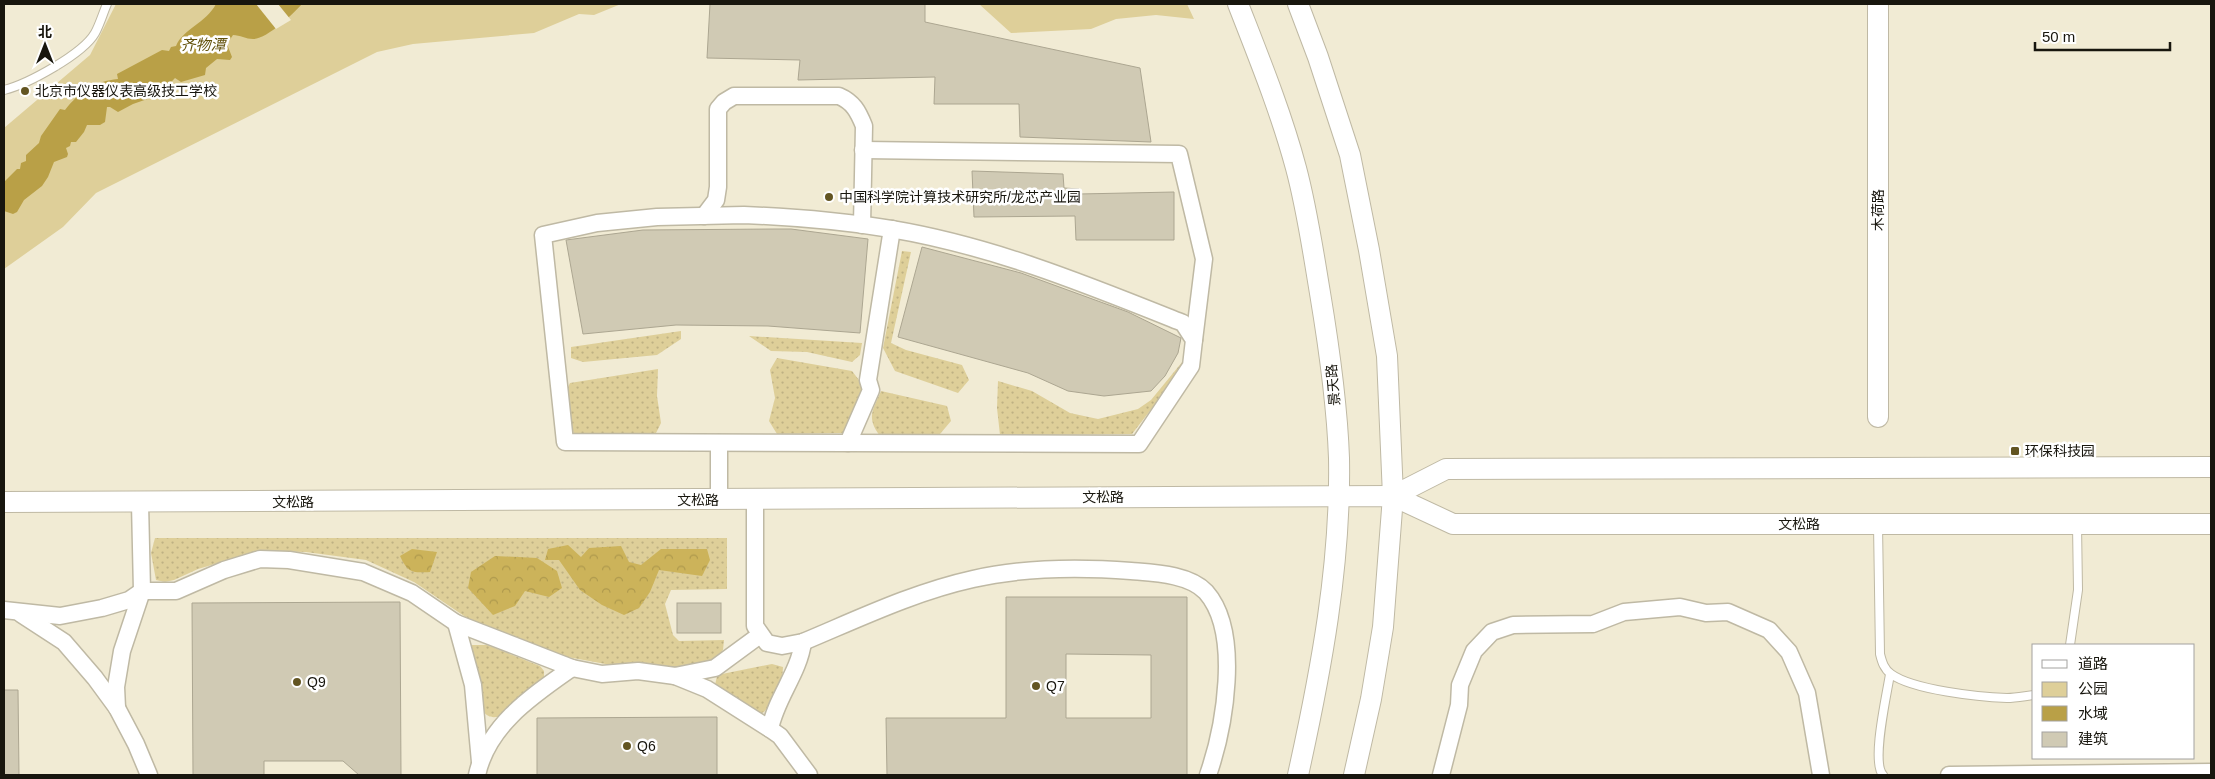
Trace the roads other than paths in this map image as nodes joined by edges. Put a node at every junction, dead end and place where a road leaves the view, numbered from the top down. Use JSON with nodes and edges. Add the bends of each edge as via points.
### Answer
{"nodes":[{"id":1,"x":107,"y":4,"type":"edge"},
{"id":2,"x":1238,"y":4,"type":"edge"},
{"id":3,"x":1298,"y":4,"type":"edge"},
{"id":4,"x":1878,"y":4,"type":"edge"},
{"id":5,"x":4,"y":90,"type":"edge"},
{"id":6,"x":863,"y":150,"type":"junction"},
{"id":7,"x":704,"y":216,"type":"junction"},
{"id":8,"x":862,"y":225,"type":"junction"},
{"id":9,"x":892,"y":229,"type":"junction"},
{"id":10,"x":1194,"y":340,"type":"junction"},
{"id":11,"x":1878,"y":416,"type":"dead end"},
{"id":12,"x":848,"y":443,"type":"junction"},
{"id":13,"x":719,"y":444,"type":"junction"},
{"id":14,"x":2211,"y":467,"type":"edge"},
{"id":15,"x":1338,"y":496,"type":"junction"},
{"id":16,"x":1393,"y":496,"type":"junction"},
{"id":17,"x":719,"y":499,"type":"junction"},
{"id":18,"x":755,"y":499,"type":"junction"},
{"id":19,"x":4,"y":502,"type":"edge"},
{"id":20,"x":140,"y":503,"type":"junction"},
{"id":21,"x":1878,"y":523,"type":"junction"},
{"id":22,"x":2076,"y":523,"type":"junction"},
{"id":23,"x":2211,"y":524,"type":"edge"},
{"id":24,"x":142,"y":591,"type":"junction"},
{"id":25,"x":11,"y":612,"type":"edge"},
{"id":26,"x":456,"y":623,"type":"junction"},
{"id":27,"x":760,"y":635,"type":"junction"},
{"id":28,"x":803,"y":642,"type":"junction"},
{"id":29,"x":2070,"y":644,"type":"edge"},
{"id":30,"x":572,"y":668,"type":"junction"},
{"id":31,"x":1890,"y":674,"type":"junction"},
{"id":32,"x":675,"y":676,"type":"junction"},
{"id":33,"x":2032,"y":696,"type":"edge"},
{"id":34,"x":116,"y":708,"type":"junction"},
{"id":35,"x":770,"y":729,"type":"junction"},
{"id":36,"x":478,"y":768,"type":"edge"},
{"id":37,"x":2211,"y":772,"type":"edge"},
{"id":38,"x":149,"y":775,"type":"edge"},
{"id":39,"x":810,"y":775,"type":"edge"},
{"id":40,"x":1208,"y":775,"type":"edge"},
{"id":41,"x":1298,"y":775,"type":"edge"},
{"id":42,"x":1354,"y":775,"type":"edge"},
{"id":43,"x":1441,"y":775,"type":"edge"},
{"id":44,"x":1821,"y":775,"type":"edge"},
{"id":45,"x":1883,"y":775,"type":"edge"},
{"id":46,"x":1949,"y":775,"type":"edge"}],
"edges":[{"from":1,"to":5,"type":"lane","via":[[95,33],[84,46],[42,73]]},
{"from":2,"to":15,"type":"street","name":"景天路","via":[[1296,168],[1315,260],[1332,362],[1339,458]]},
{"from":3,"to":16,"type":"street","via":[[1350,155],[1369,250],[1387,356]]},
{"from":4,"to":11,"type":"street","name":"木荷路"},
{"from":6,"to":7,"type":"street","via":[[864,126],[859,112],[850,101],[839,96],[734,96],[718,109],[718,187],[716,200]]},
{"from":6,"to":8,"type":"street"},
{"from":6,"to":10,"type":"street","via":[[1179,154],[1204,260]]},
{"from":7,"to":8,"type":"street","via":[[816,218]]},
{"from":7,"to":13,"type":"street","via":[[598,223],[542,235],[565,442]]},
{"from":8,"to":9,"type":"street"},
{"from":9,"to":10,"type":"street","via":[[941,239],[1061,275],[1184,323]]},
{"from":9,"to":12,"type":"street","via":[[868,380],[871,390]]},
{"from":10,"to":12,"type":"street","via":[[1191,366],[1139,444]]},
{"from":12,"to":13,"type":"street"},
{"from":13,"to":17,"type":"street"},
{"from":14,"to":16,"type":"street","name":"文松路","via":[[1446,469]]},
{"from":15,"to":16,"type":"street","name":"文松路"},
{"from":15,"to":18,"type":"street","name":"文松路"},
{"from":15,"to":41,"type":"street","name":"景天路","via":[[1328,620]]},
{"from":16,"to":21,"type":"street","name":"文松路","via":[[1453,524]]},
{"from":16,"to":42,"type":"street","via":[[1383,627]]},
{"from":17,"to":18,"type":"street","name":"文松路"},
{"from":17,"to":20,"type":"street","name":"文松路"},
{"from":18,"to":27,"type":"street","via":[[755,626]]},
{"from":19,"to":20,"type":"street","name":"文松路"},
{"from":20,"to":24,"type":"street"},
{"from":21,"to":22,"type":"street","name":"文松路"},
{"from":21,"to":31,"type":"lane","via":[[1880,654]]},
{"from":22,"to":23,"type":"street","name":"文松路"},
{"from":22,"to":29,"type":"lane","via":[[2078,590]]},
{"from":24,"to":25,"type":"street","via":[[129,600],[60,616]]},
{"from":24,"to":26,"type":"street","via":[[176,591],[224,570],[260,559],[289,560],[363,572],[412,593]]},
{"from":24,"to":34,"type":"street","via":[[122,651]]},
{"from":25,"to":34,"type":"street","via":[[64,642]]},
{"from":26,"to":30,"type":"street"},
{"from":26,"to":36,"type":"street","via":[[473,685]]},
{"from":27,"to":28,"type":"street","via":[[767,643],[782,646]]},
{"from":27,"to":32,"type":"street","via":[[715,668]]},
{"from":28,"to":35,"type":"street","via":[[801,658],[780,698]]},
{"from":28,"to":40,"type":"street","via":[[934,590],[1008,572],[1096,568],[1182,580],[1205,591],[1212,602],[1219,615],[1226,653],[1224,709]]},
{"from":30,"to":32,"type":"street","via":[[602,674],[638,671]]},
{"from":30,"to":36,"type":"street","via":[[508,718],[494,735]]},
{"from":31,"to":33,"type":"lane","via":[[1910,683],[1960,693],[2008,698]]},
{"from":31,"to":45,"type":"lane","via":[[1878,753],[1879,771]]},
{"from":32,"to":35,"type":"street","via":[[707,688]]},
{"from":34,"to":38,"type":"street"},
{"from":35,"to":39,"type":"street","via":[[780,736]]},
{"from":37,"to":46,"type":"street"},
{"from":43,"to":44,"type":"street","via":[[1459,705],[1460,685],[1474,651],[1492,632],[1513,625],[1593,624],[1624,612],[1680,606],[1706,613],[1728,612],[1768,630],[1789,652],[1807,693]]}]}
